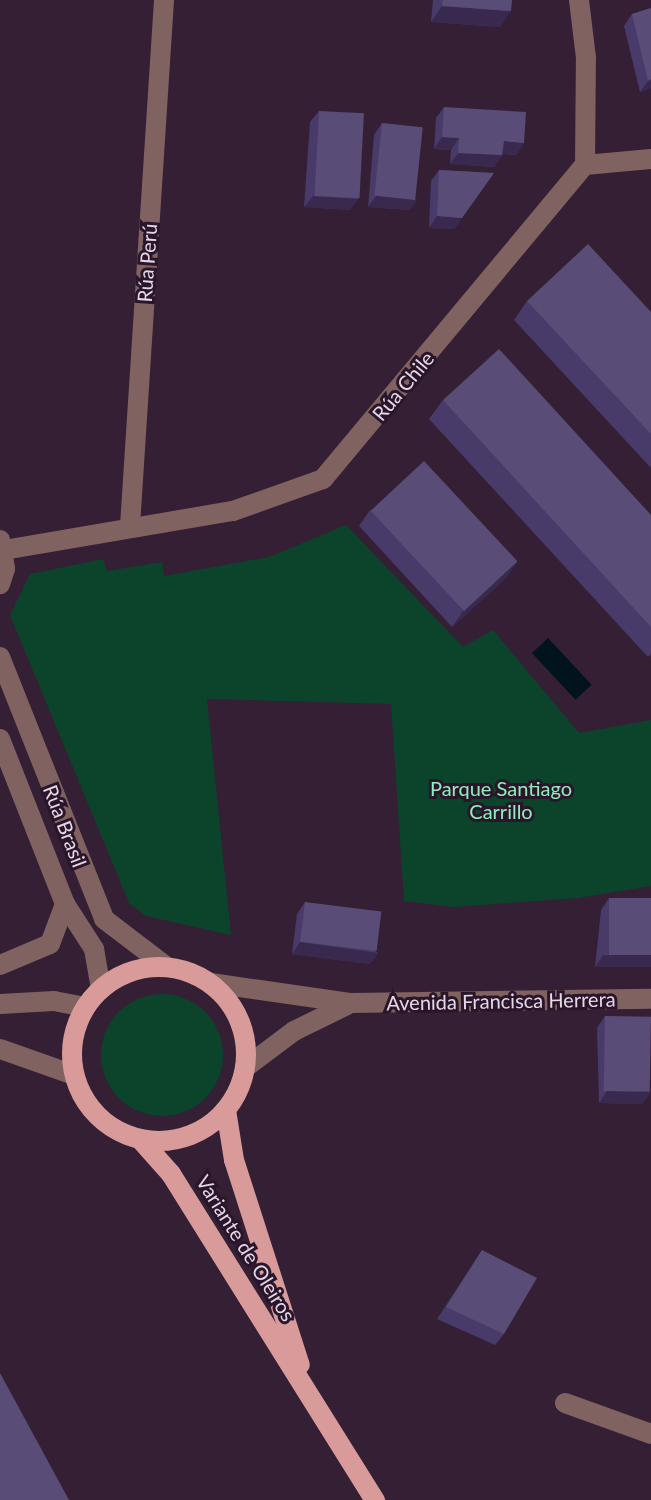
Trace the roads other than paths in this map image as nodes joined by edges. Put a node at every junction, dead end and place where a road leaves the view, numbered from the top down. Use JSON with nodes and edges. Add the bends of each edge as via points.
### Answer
{"nodes":[{"id":1,"x":164,"y":0,"type":"edge"},
{"id":2,"x":579,"y":0,"type":"edge"},
{"id":3,"x":651,"y":159,"type":"edge"},
{"id":4,"x":585,"y":165,"type":"junction"},
{"id":5,"x":130,"y":526,"type":"junction"},
{"id":6,"x":2,"y":545,"type":"edge"},
{"id":7,"x":0,"y":584,"type":"edge"},
{"id":8,"x":0,"y":657,"type":"edge"},
{"id":9,"x":0,"y":739,"type":"edge"},
{"id":10,"x":65,"y":904,"type":"junction"},
{"id":11,"x":0,"y":965,"type":"edge"},
{"id":12,"x":167,"y":967,"type":"junction"},
{"id":13,"x":211,"y":983,"type":"junction"},
{"id":14,"x":101,"y":988,"type":"junction"},
{"id":15,"x":651,"y":999,"type":"edge"},
{"id":16,"x":350,"y":1003,"type":"junction"},
{"id":17,"x":0,"y":1004,"type":"edge"},
{"id":18,"x":85,"y":1007,"type":"junction"},
{"id":19,"x":0,"y":1049,"type":"edge"},
{"id":20,"x":246,"y":1067,"type":"junction"},
{"id":21,"x":74,"y":1075,"type":"junction"},
{"id":22,"x":226,"y":1110,"type":"junction"},
{"id":23,"x":140,"y":1139,"type":"junction"},
{"id":24,"x":306,"y":1388,"type":"junction"},
{"id":25,"x":565,"y":1403,"type":"dead end"},
{"id":26,"x":651,"y":1434,"type":"edge"},
{"id":27,"x":375,"y":1500,"type":"edge"}],
"edges":[{"from":1,"to":5,"type":"street","name":"Rúa Perú"},
{"from":2,"to":4,"type":"street","via":[[586,58]]},
{"from":3,"to":4,"type":"street"},
{"from":4,"to":5,"type":"street","name":"Rúa Chile","via":[[323,479],[233,511]]},
{"from":5,"to":6,"type":"street","name":"Rúa Chile"},
{"from":6,"to":7,"type":"street"},
{"from":8,"to":12,"type":"street","name":"Rúa Brasil","via":[[104,919]]},
{"from":9,"to":10,"type":"street","name":"Rúa Brasil"},
{"from":10,"to":11,"type":"street","via":[[50,944]]},
{"from":10,"to":14,"type":"street","name":"Rúa Brasil","via":[[94,949]]},
{"from":12,"to":13,"type":"main road"},
{"from":12,"to":14,"type":"main road","via":[[121,975]]},
{"from":13,"to":16,"type":"street","name":"Avenida Francisca Herrera"},
{"from":13,"to":20,"type":"main road","via":[[240,1020]]},
{"from":14,"to":18,"type":"main road"},
{"from":15,"to":16,"type":"street","name":"Avenida Francisca Herrera"},
{"from":16,"to":20,"type":"street","name":"Avenida Francisca Herrera","via":[[316,1018]]},
{"from":17,"to":18,"type":"street","via":[[54,1001]]},
{"from":18,"to":21,"type":"main road","via":[[71,1052]]},
{"from":19,"to":21,"type":"street"},
{"from":20,"to":22,"type":"main road"},
{"from":21,"to":23,"type":"main road","via":[[98,1116]]},
{"from":22,"to":23,"type":"main road","via":[[187,1136]]},
{"from":22,"to":24,"type":"main road","name":"Variante de Oleiros","via":[[234,1160]]},
{"from":23,"to":24,"type":"main road","name":"Variante de Oleiros","via":[[171,1174]]},
{"from":24,"to":27,"type":"main road","name":"Variante de Oleiros"},
{"from":25,"to":26,"type":"street"}]}
